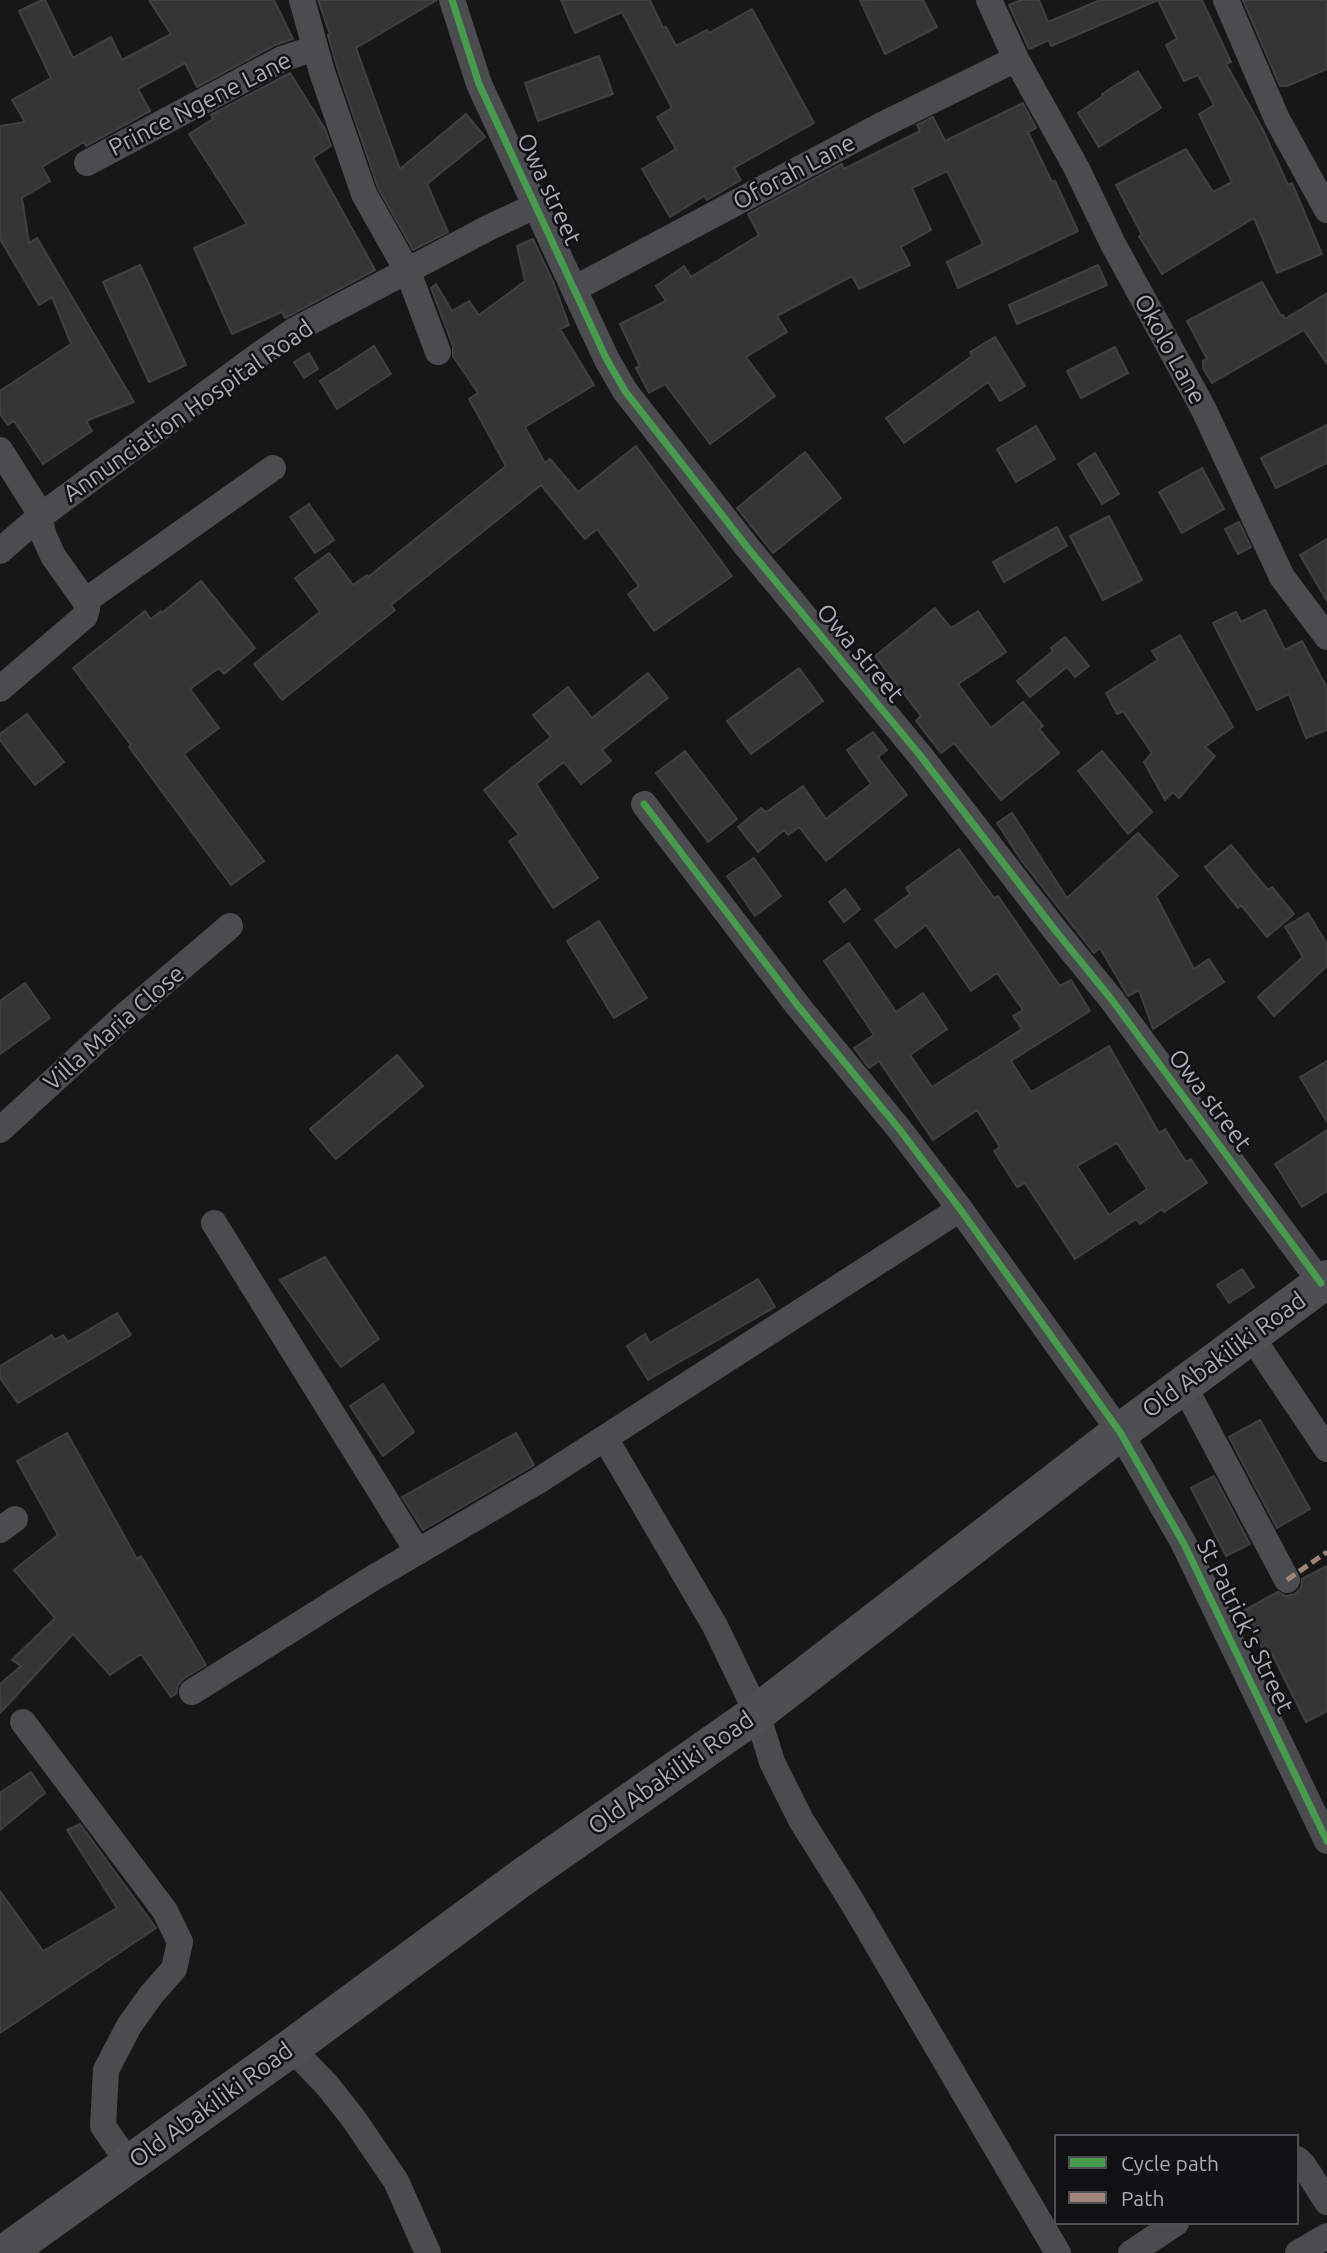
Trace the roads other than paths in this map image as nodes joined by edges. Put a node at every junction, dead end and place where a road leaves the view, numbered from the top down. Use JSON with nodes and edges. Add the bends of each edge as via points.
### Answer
{"nodes":[{"id":1,"x":302,"y":0,"type":"edge"},
{"id":2,"x":452,"y":0,"type":"edge"},
{"id":3,"x":989,"y":0,"type":"edge"},
{"id":4,"x":1226,"y":0,"type":"edge"},
{"id":5,"x":315,"y":48,"type":"junction"},
{"id":6,"x":1016,"y":59,"type":"junction"},
{"id":7,"x":87,"y":163,"type":"dead end"},
{"id":8,"x":535,"y":206,"type":"junction"},
{"id":9,"x":1327,"y":210,"type":"edge"},
{"id":10,"x":408,"y":272,"type":"junction"},
{"id":11,"x":574,"y":289,"type":"junction"},
{"id":12,"x":438,"y":352,"type":"dead end"},
{"id":13,"x":0,"y":450,"type":"edge"},
{"id":14,"x":274,"y":468,"type":"dead end"},
{"id":15,"x":38,"y":518,"type":"junction"},
{"id":16,"x":0,"y":551,"type":"edge"},
{"id":17,"x":85,"y":601,"type":"junction"},
{"id":18,"x":1327,"y":637,"type":"edge"},
{"id":19,"x":0,"y":689,"type":"edge"},
{"id":20,"x":644,"y":804,"type":"dead end"},
{"id":21,"x":230,"y":926,"type":"dead end"},
{"id":22,"x":0,"y":1130,"type":"edge"},
{"id":23,"x":960,"y":1209,"type":"junction"},
{"id":24,"x":214,"y":1223,"type":"dead end"},
{"id":25,"x":1324,"y":1281,"type":"edge"},
{"id":26,"x":1251,"y":1336,"type":"junction"},
{"id":27,"x":1184,"y":1386,"type":"junction"},
{"id":28,"x":1120,"y":1432,"type":"junction"},
{"id":29,"x":605,"y":1438,"type":"junction"},
{"id":30,"x":1327,"y":1449,"type":"edge"},
{"id":31,"x":418,"y":1552,"type":"junction"},
{"id":32,"x":1287,"y":1580,"type":"dead end"},
{"id":33,"x":192,"y":1692,"type":"dead end"},
{"id":34,"x":757,"y":1713,"type":"junction"},
{"id":35,"x":23,"y":1722,"type":"dead end"},
{"id":36,"x":1327,"y":1841,"type":"edge"},
{"id":37,"x":291,"y":2048,"type":"junction"},
{"id":38,"x":1299,"y":2161,"type":"edge"},
{"id":39,"x":129,"y":2164,"type":"junction"},
{"id":40,"x":1327,"y":2202,"type":"edge"},
{"id":41,"x":1173,"y":2225,"type":"edge"},
{"id":42,"x":1327,"y":2236,"type":"edge"},
{"id":43,"x":5,"y":2253,"type":"edge"},
{"id":44,"x":428,"y":2253,"type":"edge"},
{"id":45,"x":1058,"y":2253,"type":"edge"},
{"id":46,"x":1131,"y":2253,"type":"edge"},
{"id":47,"x":1298,"y":2253,"type":"edge"}],
"edges":[{"from":1,"to":5,"type":"street"},
{"from":2,"to":8,"type":"street","name":"Owa street","via":[[479,84]]},
{"from":3,"to":6,"type":"street","name":"Okolo Lane"},
{"from":4,"to":9,"type":"street","via":[[1277,119]]},
{"from":5,"to":7,"type":"street","name":"Prince Ngene Lane","via":[[282,59]]},
{"from":5,"to":10,"type":"street","via":[[364,194]]},
{"from":6,"to":11,"type":"street","name":"Oforah Lane"},
{"from":6,"to":18,"type":"street","name":"Okolo Lane","via":[[1203,408],[1282,577]]},
{"from":8,"to":10,"type":"street","name":"Annunciation Hospital Road"},
{"from":8,"to":11,"type":"street","name":"Owa street"},
{"from":10,"to":12,"type":"street"},
{"from":10,"to":15,"type":"street","name":"Annunciation Hospital Road","via":[[285,337]]},
{"from":11,"to":25,"type":"street","name":"Owa street","via":[[606,358],[649,424],[919,754]]},
{"from":13,"to":15,"type":"street","via":[[36,507]]},
{"from":14,"to":17,"type":"street"},
{"from":15,"to":16,"type":"street","name":"Annunciation Hospital Road"},
{"from":15,"to":17,"type":"street","via":[[53,556]]},
{"from":17,"to":19,"type":"street","via":[[85,616]]},
{"from":20,"to":23,"type":"street","name":"St Patrick's Street"},
{"from":21,"to":22,"type":"street","name":"Villa Maria Close"},
{"from":23,"to":28,"type":"street","name":"St Patrick's Street"},
{"from":23,"to":29,"type":"street"},
{"from":24,"to":31,"type":"street"},
{"from":25,"to":26,"type":"main road","name":"Old Abakiliki Road"},
{"from":26,"to":27,"type":"main road","name":"Old Abakiliki Road"},
{"from":26,"to":30,"type":"street"},
{"from":27,"to":28,"type":"main road","name":"Old Abakiliki Road"},
{"from":27,"to":32,"type":"street"},
{"from":28,"to":34,"type":"main road","name":"Old Abakiliki Road"},
{"from":28,"to":36,"type":"street","name":"St Patrick's Street","via":[[1184,1544]]},
{"from":29,"to":31,"type":"street"},
{"from":29,"to":34,"type":"street","via":[[715,1626]]},
{"from":31,"to":33,"type":"street"},
{"from":34,"to":37,"type":"main road","name":"Old Abakiliki Road","via":[[524,1876]]},
{"from":34,"to":45,"type":"street","via":[[772,1762],[801,1820]]},
{"from":35,"to":39,"type":"street","via":[[165,1911],[180,1942],[174,1969],[130,2026],[106,2070],[103,2126]]},
{"from":37,"to":39,"type":"main road","name":"Old Abakiliki Road"},
{"from":37,"to":44,"type":"street","via":[[345,2107],[396,2181]]},
{"from":38,"to":40,"type":"street"},
{"from":39,"to":43,"type":"main road","name":"Old Abakiliki Road"},
{"from":41,"to":46,"type":"street"},
{"from":42,"to":47,"type":"street"}]}
